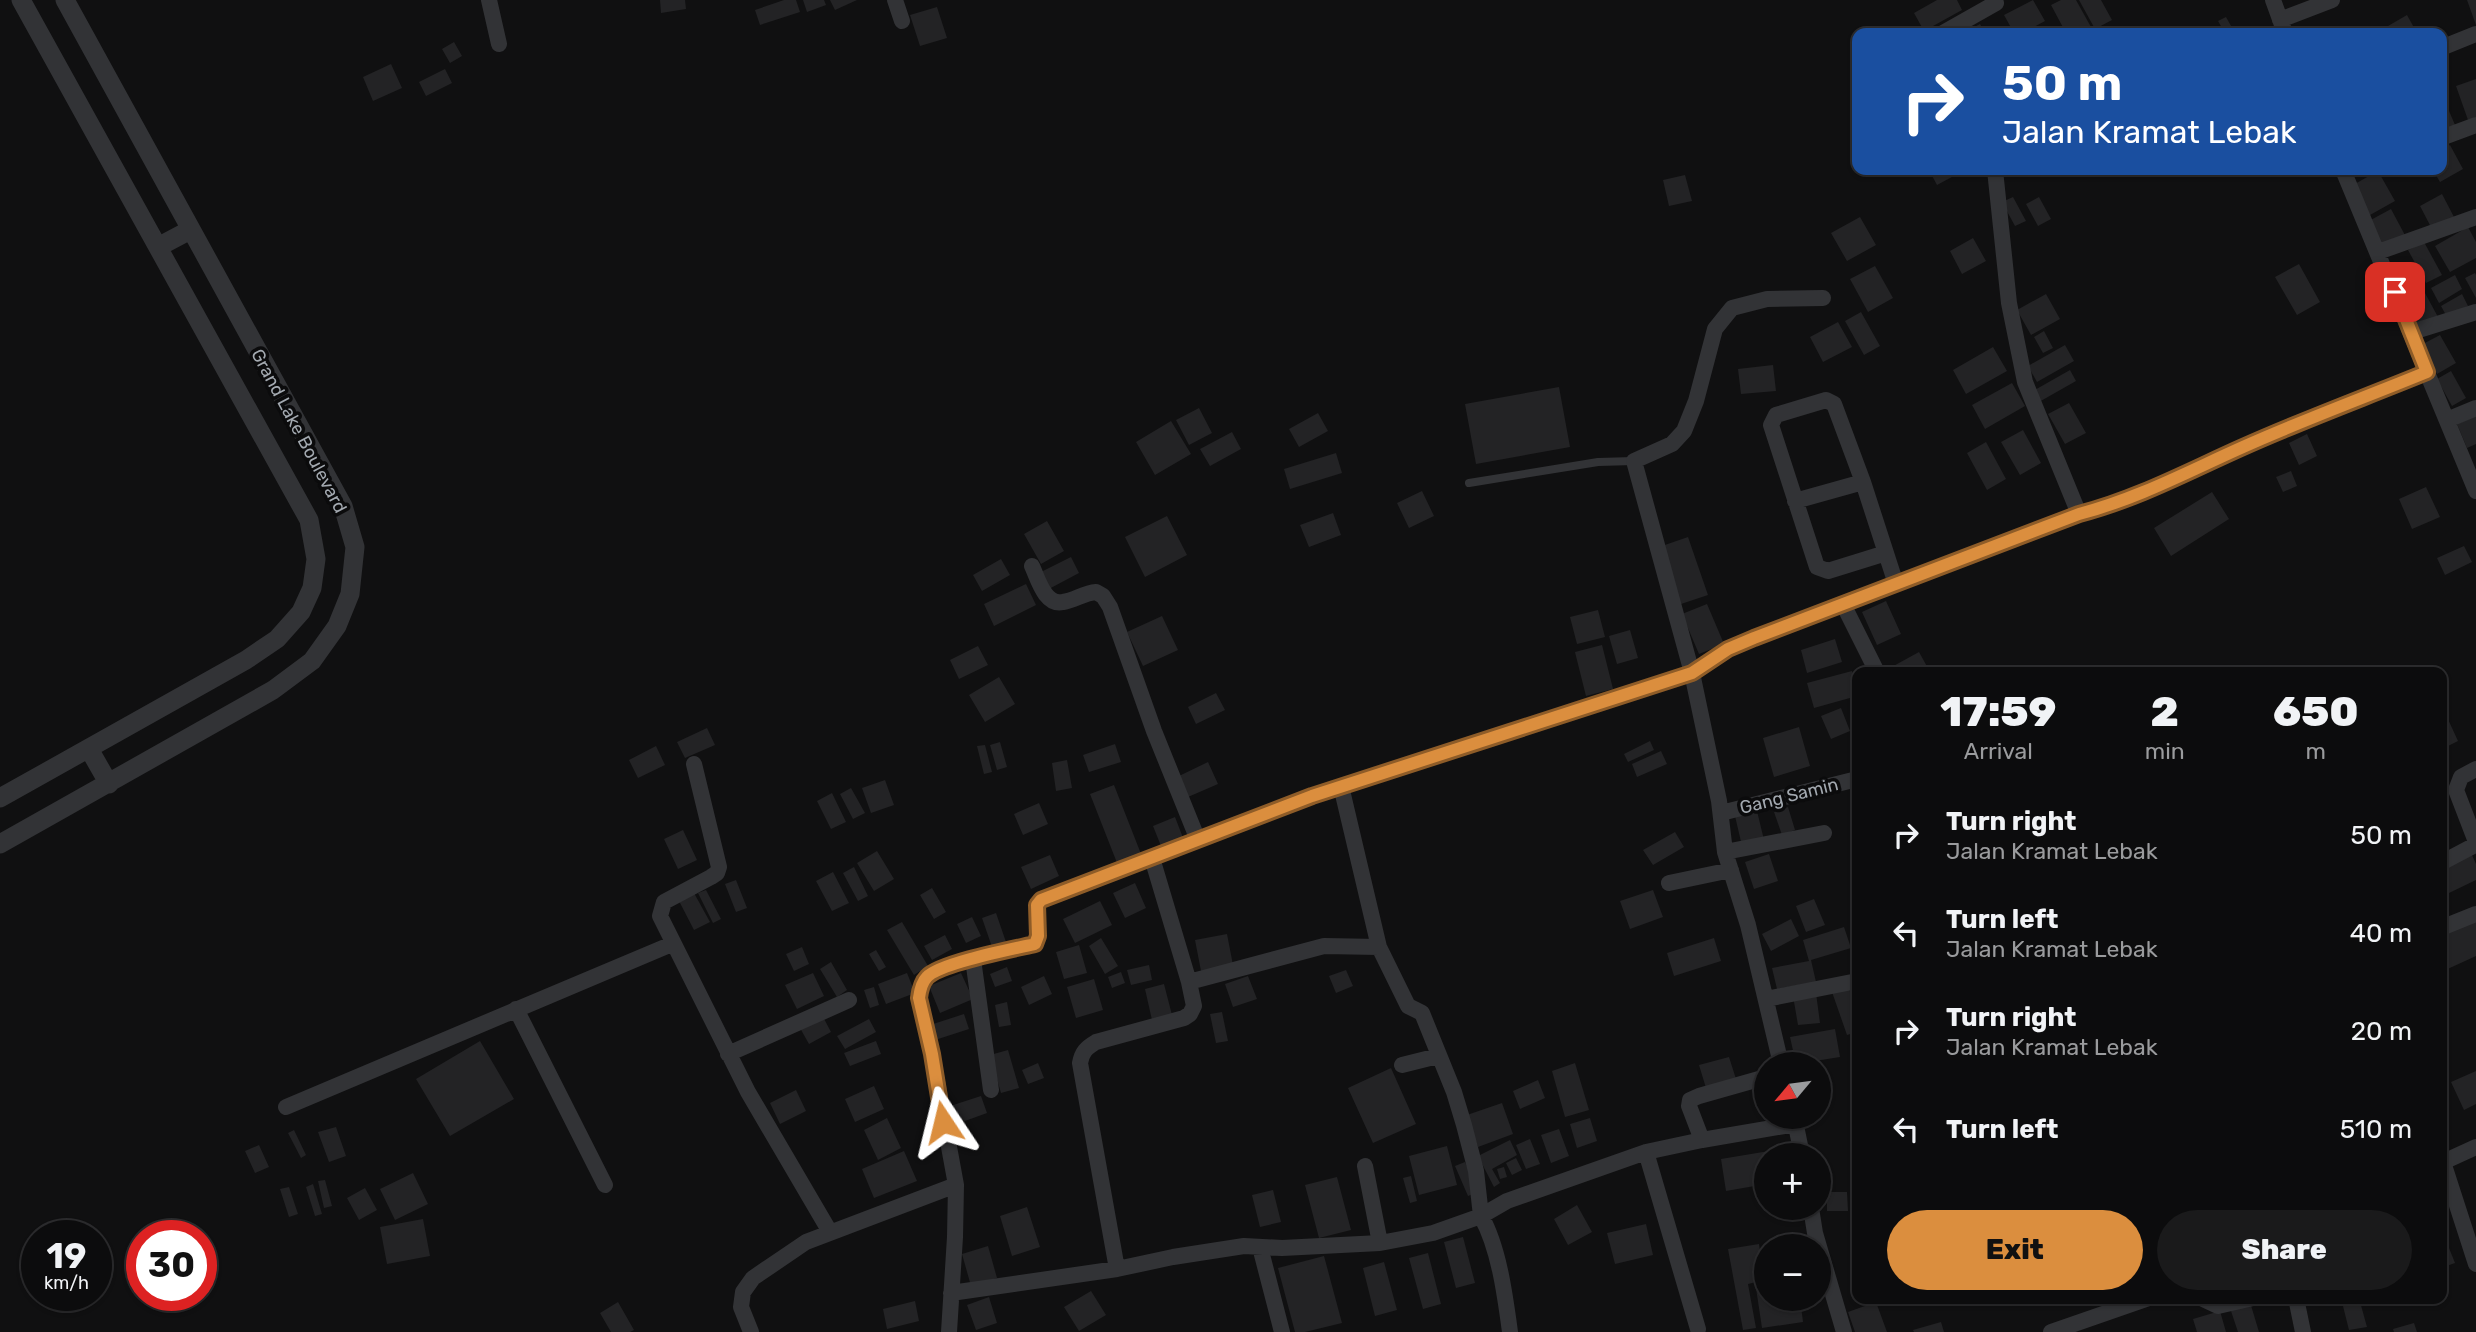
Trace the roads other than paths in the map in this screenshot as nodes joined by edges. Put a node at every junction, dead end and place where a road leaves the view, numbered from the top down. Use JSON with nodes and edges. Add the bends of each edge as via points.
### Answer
{"nodes":[{"id":1,"x":21,"y":0,"type":"edge"},
{"id":2,"x":65,"y":0,"type":"edge"},
{"id":3,"x":489,"y":0,"type":"edge"},
{"id":4,"x":895,"y":0,"type":"edge"},
{"id":5,"x":2273,"y":0,"type":"edge"},
{"id":6,"x":2332,"y":0,"type":"edge"},
{"id":7,"x":1996,"y":3,"type":"dead end"},
{"id":8,"x":902,"y":21,"type":"dead end"},
{"id":9,"x":2283,"y":27,"type":"edge"},
{"id":10,"x":1952,"y":28,"type":"edge"},
{"id":11,"x":2476,"y":34,"type":"edge"},
{"id":12,"x":499,"y":44,"type":"dead end"},
{"id":13,"x":2447,"y":46,"type":"edge"},
{"id":14,"x":2476,"y":125,"type":"edge"},
{"id":15,"x":2447,"y":136,"type":"edge"},
{"id":16,"x":1996,"y":175,"type":"edge"},
{"id":17,"x":2349,"y":175,"type":"edge"},
{"id":18,"x":2476,"y":217,"type":"edge"},
{"id":19,"x":190,"y":230,"type":"junction"},
{"id":20,"x":158,"y":247,"type":"junction"},
{"id":21,"x":2378,"y":252,"type":"junction"},
{"id":22,"x":1823,"y":298,"type":"dead end"},
{"id":23,"x":2476,"y":312,"type":"edge"},
{"id":24,"x":2412,"y":332,"type":"junction"},
{"id":25,"x":2427,"y":372,"type":"junction"},
{"id":26,"x":2476,"y":408,"type":"edge"},
{"id":27,"x":2446,"y":420,"type":"junction"},
{"id":28,"x":1634,"y":461,"type":"junction"},
{"id":29,"x":1863,"y":482,"type":"junction"},
{"id":30,"x":1469,"y":483,"type":"dead end"},
{"id":31,"x":2476,"y":491,"type":"edge"},
{"id":32,"x":1796,"y":501,"type":"junction"},
{"id":33,"x":2079,"y":514,"type":"junction"},
{"id":34,"x":1886,"y":553,"type":"junction"},
{"id":35,"x":1032,"y":566,"type":"dead end"},
{"id":36,"x":1896,"y":584,"type":"junction"},
{"id":37,"x":1843,"y":604,"type":"junction"},
{"id":38,"x":1874,"y":667,"type":"edge"},
{"id":39,"x":1692,"y":673,"type":"junction"},
{"id":40,"x":89,"y":749,"type":"junction"},
{"id":41,"x":694,"y":764,"type":"dead end"},
{"id":42,"x":2476,"y":769,"type":"edge"},
{"id":43,"x":1852,"y":780,"type":"edge"},
{"id":44,"x":109,"y":784,"type":"junction"},
{"id":45,"x":1340,"y":786,"type":"junction"},
{"id":46,"x":0,"y":798,"type":"edge"},
{"id":47,"x":1721,"y":813,"type":"junction"},
{"id":48,"x":1824,"y":834,"type":"dead end"},
{"id":49,"x":1198,"y":840,"type":"junction"},
{"id":50,"x":0,"y":844,"type":"edge"},
{"id":51,"x":1725,"y":852,"type":"junction"},
{"id":52,"x":1152,"y":858,"type":"junction"},
{"id":53,"x":2447,"y":860,"type":"edge"},
{"id":54,"x":1731,"y":870,"type":"junction"},
{"id":55,"x":1669,"y":883,"type":"dead end"},
{"id":56,"x":2476,"y":914,"type":"edge"},
{"id":57,"x":2447,"y":926,"type":"edge"},
{"id":58,"x":672,"y":944,"type":"junction"},
{"id":59,"x":1379,"y":947,"type":"junction"},
{"id":60,"x":973,"y":959,"type":"junction"},
{"id":61,"x":1189,"y":982,"type":"junction"},
{"id":62,"x":1852,"y":982,"type":"edge"},
{"id":63,"x":1766,"y":999,"type":"junction"},
{"id":64,"x":849,"y":1000,"type":"dead end"},
{"id":65,"x":516,"y":1009,"type":"junction"},
{"id":66,"x":1778,"y":1052,"type":"edge"},
{"id":67,"x":728,"y":1054,"type":"junction"},
{"id":68,"x":1438,"y":1056,"type":"junction"},
{"id":69,"x":1402,"y":1065,"type":"dead end"},
{"id":70,"x":1754,"y":1080,"type":"edge"},
{"id":71,"x":991,"y":1090,"type":"dead end"},
{"id":72,"x":285,"y":1107,"type":"dead end"},
{"id":73,"x":1754,"y":1129,"type":"edge"},
{"id":74,"x":1702,"y":1140,"type":"junction"},
{"id":75,"x":2476,"y":1147,"type":"edge"},
{"id":76,"x":1646,"y":1152,"type":"junction"},
{"id":77,"x":2447,"y":1160,"type":"edge"},
{"id":78,"x":1364,"y":1166,"type":"dead end"},
{"id":79,"x":2447,"y":1177,"type":"edge"},
{"id":80,"x":605,"y":1185,"type":"dead end"},
{"id":81,"x":956,"y":1185,"type":"junction"},
{"id":82,"x":1481,"y":1216,"type":"junction"},
{"id":83,"x":1813,"y":1220,"type":"edge"},
{"id":84,"x":830,"y":1232,"type":"junction"},
{"id":85,"x":1380,"y":1243,"type":"junction"},
{"id":86,"x":1260,"y":1247,"type":"junction"},
{"id":87,"x":2476,"y":1264,"type":"edge"},
{"id":88,"x":1116,"y":1269,"type":"junction"},
{"id":89,"x":951,"y":1293,"type":"junction"},
{"id":90,"x":2132,"y":1304,"type":"edge"},
{"id":91,"x":2297,"y":1304,"type":"edge"},
{"id":92,"x":1698,"y":1329,"type":"dead end"},
{"id":93,"x":751,"y":1332,"type":"edge"},
{"id":94,"x":949,"y":1332,"type":"edge"},
{"id":95,"x":1282,"y":1332,"type":"edge"},
{"id":96,"x":1510,"y":1332,"type":"edge"},
{"id":97,"x":1844,"y":1332,"type":"edge"},
{"id":98,"x":2051,"y":1332,"type":"edge"},
{"id":99,"x":2303,"y":1332,"type":"edge"}],
"edges":[{"from":1,"to":20,"type":"street","name":"Grand Lake Boulevard"},
{"from":2,"to":19,"type":"street","name":"Grand Lake Boulevard"},
{"from":3,"to":12,"type":"street"},
{"from":4,"to":8,"type":"street"},
{"from":5,"to":9,"type":"street"},
{"from":6,"to":9,"type":"street"},
{"from":7,"to":10,"type":"street"},
{"from":11,"to":13,"type":"street"},
{"from":14,"to":15,"type":"street"},
{"from":16,"to":33,"type":"street","via":[[2010,303],[2025,382]]},
{"from":17,"to":21,"type":"street"},
{"from":18,"to":21,"type":"street"},
{"from":19,"to":20,"type":"street"},
{"from":19,"to":44,"type":"street","name":"Grand Lake Boulevard","via":[[343,506],[355,547],[350,594],[337,626],[312,661],[273,691]]},
{"from":20,"to":40,"type":"street","name":"Grand Lake Boulevard","via":[[309,520],[316,559],[312,588],[301,612],[278,639]]},
{"from":21,"to":24,"type":"street"},
{"from":22,"to":28,"type":"street","via":[[1766,299],[1732,308],[1715,329],[1684,431],[1672,444]]},
{"from":23,"to":24,"type":"street"},
{"from":24,"to":25,"type":"street"},
{"from":25,"to":27,"type":"street"},
{"from":25,"to":33,"type":"street","via":[[2168,482]]},
{"from":26,"to":27,"type":"street"},
{"from":27,"to":31,"type":"street"},
{"from":28,"to":30,"type":"lane","via":[[1598,462]]},
{"from":28,"to":39,"type":"street"},
{"from":29,"to":32,"type":"street"},
{"from":29,"to":32,"type":"street","via":[[1834,404],[1826,400],[1780,412],[1771,425]]},
{"from":29,"to":34,"type":"street"},
{"from":32,"to":34,"type":"street","via":[[1817,568],[1828,571]]},
{"from":33,"to":36,"type":"street"},
{"from":34,"to":36,"type":"street"},
{"from":35,"to":49,"type":"street","via":[[1053,602],[1096,592],[1110,607]]},
{"from":36,"to":37,"type":"street"},
{"from":37,"to":38,"type":"street"},
{"from":37,"to":39,"type":"street","via":[[1728,649]]},
{"from":39,"to":45,"type":"street"},
{"from":39,"to":47,"type":"street"},
{"from":40,"to":44,"type":"street"},
{"from":40,"to":46,"type":"street","name":"Grand Lake Boulevard"},
{"from":41,"to":58,"type":"street","via":[[719,867],[711,877],[664,902],[660,916]]},
{"from":42,"to":53,"type":"street","via":[[2461,777],[2456,790],[2476,842]]},
{"from":43,"to":47,"type":"street","name":"Gang Samin"},
{"from":44,"to":50,"type":"street","name":"Grand Lake Boulevard"},
{"from":45,"to":49,"type":"street"},
{"from":45,"to":59,"type":"street"},
{"from":47,"to":51,"type":"street"},
{"from":48,"to":51,"type":"street"},
{"from":49,"to":52,"type":"street"},
{"from":51,"to":54,"type":"street"},
{"from":52,"to":60,"type":"street","via":[[1038,902],[1035,944]]},
{"from":52,"to":61,"type":"street"},
{"from":54,"to":55,"type":"street"},
{"from":54,"to":63,"type":"street"},
{"from":56,"to":57,"type":"street"},
{"from":58,"to":65,"type":"street"},
{"from":58,"to":67,"type":"street"},
{"from":59,"to":61,"type":"street","via":[[1324,946]]},
{"from":59,"to":68,"type":"street","via":[[1408,1006],[1422,1013]]},
{"from":60,"to":71,"type":"street"},
{"from":60,"to":81,"type":"street","via":[[928,976],[919,998]]},
{"from":61,"to":88,"type":"street","via":[[1194,1006],[1190,1014],[1096,1042],[1082,1054]]},
{"from":62,"to":63,"type":"street"},
{"from":63,"to":66,"type":"street"},
{"from":64,"to":67,"type":"street"},
{"from":65,"to":72,"type":"street"},
{"from":65,"to":80,"type":"street"},
{"from":67,"to":84,"type":"street"},
{"from":68,"to":69,"type":"street"},
{"from":68,"to":82,"type":"street","via":[[1470,1146]]},
{"from":70,"to":74,"type":"street","via":[[1690,1100]]},
{"from":73,"to":74,"type":"street"},
{"from":74,"to":76,"type":"street"},
{"from":75,"to":77,"type":"street"},
{"from":76,"to":82,"type":"street","via":[[1507,1201]]},
{"from":76,"to":92,"type":"street"},
{"from":78,"to":85,"type":"street"},
{"from":79,"to":87,"type":"street"},
{"from":81,"to":84,"type":"street"},
{"from":81,"to":89,"type":"street"},
{"from":82,"to":85,"type":"street","via":[[1444,1230]]},
{"from":82,"to":96,"type":"street","via":[[1503,1284]]},
{"from":83,"to":97,"type":"street"},
{"from":84,"to":93,"type":"street","via":[[806,1242],[747,1285],[741,1307]]},
{"from":85,"to":86,"type":"street"},
{"from":86,"to":88,"type":"street","via":[[1209,1251]]},
{"from":86,"to":95,"type":"street"},
{"from":88,"to":89,"type":"street"},
{"from":89,"to":94,"type":"street"},
{"from":90,"to":98,"type":"street"},
{"from":91,"to":99,"type":"street"}]}
